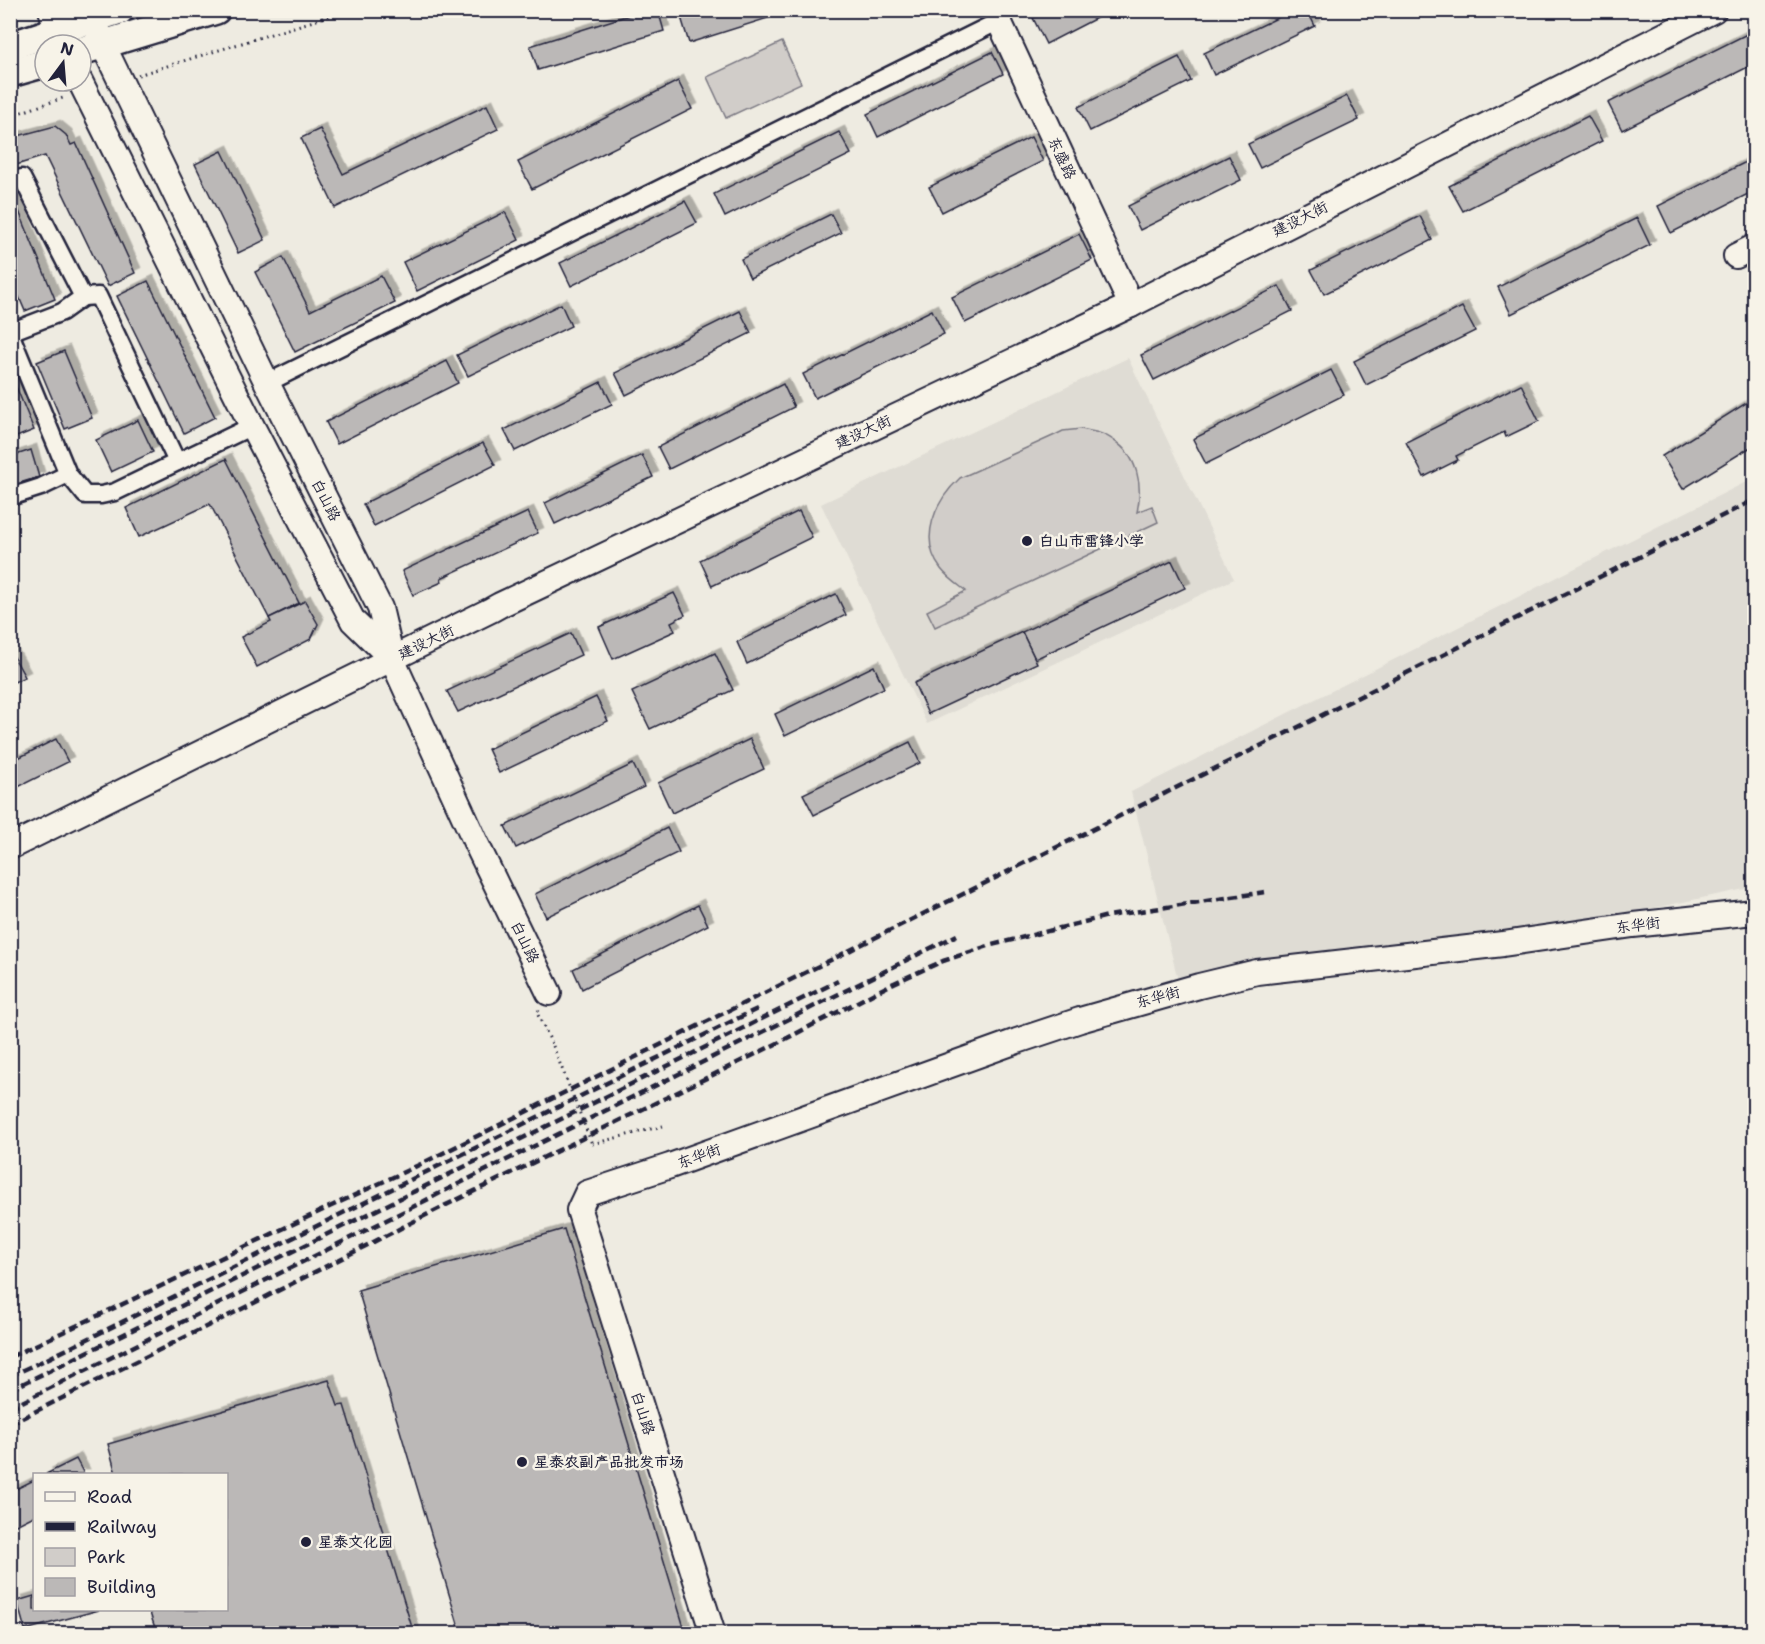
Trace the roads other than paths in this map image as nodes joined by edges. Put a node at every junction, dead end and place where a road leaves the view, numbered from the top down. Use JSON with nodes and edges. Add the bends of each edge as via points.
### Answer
{"nodes":[{"id":1,"x":120,"y":10,"type":"edge"},
{"id":2,"x":216,"y":10,"type":"edge"},
{"id":3,"x":1714,"y":10,"type":"edge"},
{"id":4,"x":93,"y":15,"type":"edge"},
{"id":5,"x":997,"y":16,"type":"edge"},
{"id":6,"x":57,"y":29,"type":"edge"},
{"id":7,"x":92,"y":33,"type":"edge"},
{"id":8,"x":10,"y":46,"type":"edge"},
{"id":9,"x":93,"y":48,"type":"edge"},
{"id":10,"x":93,"y":49,"type":"edge"},
{"id":11,"x":33,"y":66,"type":"edge"},
{"id":12,"x":10,"y":73,"type":"edge"},
{"id":13,"x":86,"y":93,"type":"edge"},
{"id":14,"x":10,"y":181,"type":"edge"},
{"id":15,"x":83,"y":297,"type":"junction"},
{"id":16,"x":1131,"y":304,"type":"junction"},
{"id":17,"x":10,"y":333,"type":"edge"},
{"id":18,"x":267,"y":383,"type":"junction"},
{"id":19,"x":252,"y":426,"type":"junction"},
{"id":20,"x":177,"y":462,"type":"junction"},
{"id":21,"x":68,"y":474,"type":"junction"},
{"id":22,"x":10,"y":497,"type":"edge"},
{"id":23,"x":392,"y":659,"type":"junction"},
{"id":24,"x":10,"y":848,"type":"edge"},
{"id":25,"x":1755,"y":912,"type":"edge"},
{"id":26,"x":549,"y":993,"type":"road end"},
{"id":27,"x":587,"y":1193,"type":"joint"},
{"id":28,"x":713,"y":1634,"type":"edge"}],
"edges":[{"from":1,"to":4,"type":"main road"},
{"from":2,"to":9,"type":"main road"},
{"from":3,"to":16,"type":"street","name":"建设大街"},
{"from":4,"to":6,"type":"main road"},
{"from":4,"to":7,"type":"street","name":"白山路"},
{"from":5,"to":16,"type":"street","name":"东盛路"},
{"from":5,"to":18,"type":"street"},
{"from":6,"to":8,"type":"main road"},
{"from":10,"to":18,"type":"street","name":"白山路","via":[[120,80]]},
{"from":11,"to":12,"type":"main road"},
{"from":13,"to":19,"type":"street"},
{"from":14,"to":15,"type":"street","via":[[22,178]]},
{"from":15,"to":17,"type":"street","via":[[62,312]]},
{"from":15,"to":20,"type":"street","via":[[98,296]]},
{"from":16,"to":23,"type":"street","name":"建设大街"},
{"from":17,"to":21,"type":"street"},
{"from":18,"to":23,"type":"street","name":"白山路","via":[[380,608]]},
{"from":19,"to":20,"type":"street"},
{"from":19,"to":23,"type":"street","via":[[353,621]]},
{"from":20,"to":21,"type":"street","via":[[101,495],[85,495]]},
{"from":21,"to":22,"type":"street"},
{"from":23,"to":24,"type":"street","name":"建设大街"},
{"from":23,"to":26,"type":"street","name":"白山路"},
{"from":25,"to":27,"type":"street","name":"东华街","via":[[1257,972],[1080,1020]]},
{"from":27,"to":28,"type":"street","name":"白山路","via":[[579,1210]]}]}
